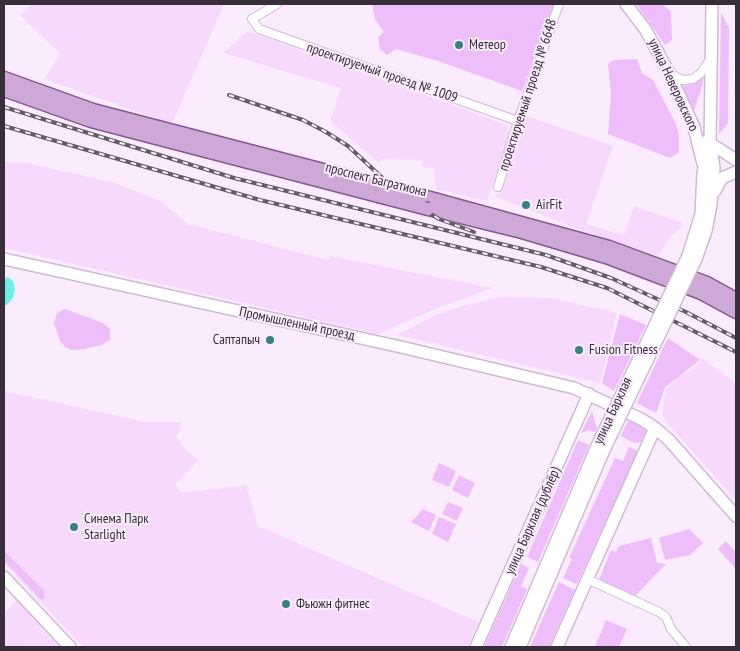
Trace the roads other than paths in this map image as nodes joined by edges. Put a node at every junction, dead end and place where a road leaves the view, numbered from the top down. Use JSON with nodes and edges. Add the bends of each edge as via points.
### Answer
{"nodes":[{"id":1,"x":277,"y":4,"type":"edge"},
{"id":2,"x":559,"y":4,"type":"edge"},
{"id":3,"x":626,"y":4,"type":"edge"},
{"id":4,"x":712,"y":4,"type":"edge"},
{"id":5,"x":711,"y":58,"type":"junction"},
{"id":6,"x":667,"y":70,"type":"junction"},
{"id":7,"x":4,"y":78,"type":"edge"},
{"id":8,"x":4,"y":90,"type":"edge"},
{"id":9,"x":518,"y":121,"type":"junction"},
{"id":10,"x":694,"y":127,"type":"junction"},
{"id":11,"x":710,"y":143,"type":"junction"},
{"id":12,"x":736,"y":160,"type":"edge"},
{"id":13,"x":736,"y":172,"type":"edge"},
{"id":14,"x":704,"y":173,"type":"junction"},
{"id":15,"x":498,"y":187,"type":"dead end"},
{"id":16,"x":377,"y":190,"type":"junction"},
{"id":17,"x":712,"y":205,"type":"junction"},
{"id":18,"x":692,"y":258,"type":"junction"},
{"id":19,"x":4,"y":259,"type":"edge"},
{"id":20,"x":736,"y":299,"type":"edge"},
{"id":21,"x":736,"y":312,"type":"edge"},
{"id":22,"x":589,"y":394,"type":"junction"},
{"id":23,"x":655,"y":428,"type":"junction"},
{"id":24,"x":601,"y":448,"type":"junction"},
{"id":25,"x":736,"y":516,"type":"edge"},
{"id":26,"x":4,"y":577,"type":"edge"},
{"id":27,"x":587,"y":579,"type":"junction"},
{"id":28,"x":70,"y":647,"type":"edge"},
{"id":29,"x":476,"y":647,"type":"edge"},
{"id":30,"x":511,"y":647,"type":"edge"},
{"id":31,"x":520,"y":647,"type":"edge"},
{"id":32,"x":557,"y":647,"type":"edge"},
{"id":33,"x":686,"y":647,"type":"edge"}],
"edges":[{"from":1,"to":9,"type":"street","name":"проектируемый проезд № 1009","via":[[252,19],[259,29]]},
{"from":2,"to":9,"type":"street","name":"проектируемый проезд № 6648"},
{"from":3,"to":6,"type":"street","name":"улица Неверовского","via":[[645,29]]},
{"from":4,"to":5,"type":"street","name":"улица Барклая"},
{"from":5,"to":6,"type":"street","via":[[693,79],[677,78]]},
{"from":5,"to":11,"type":"street","name":"улица Барклая"},
{"from":6,"to":10,"type":"street","name":"улица Неверовского"},
{"from":7,"to":16,"type":"main road","name":"проспект Багратиона","via":[[94,110]]},
{"from":8,"to":16,"type":"main road","name":"проспект Багратиона","via":[[92,121]]},
{"from":9,"to":15,"type":"street","name":"проектируемый проезд № 6648"},
{"from":10,"to":11,"type":"street"},
{"from":10,"to":14,"type":"street","name":"улица Неверовского"},
{"from":11,"to":12,"type":"street"},
{"from":11,"to":14,"type":"street","name":"улица Барклая"},
{"from":11,"to":17,"type":"street","name":"улица Барклая","via":[[714,168]]},
{"from":13,"to":17,"type":"street","via":[[718,184]]},
{"from":14,"to":18,"type":"street","name":"улица Барклая","via":[[701,214]]},
{"from":16,"to":20,"type":"main road","name":"проспект Багратиона","bridge":true,"via":[[423,196],[609,247],[707,283]]},
{"from":16,"to":21,"type":"main road","name":"проспект Багратиона","bridge":true,"via":[[428,209],[606,257],[702,293]]},
{"from":17,"to":18,"type":"street","name":"улица Барклая","via":[[706,231]]},
{"from":18,"to":24,"type":"street","name":"улица Барклая","bridge":true},
{"from":19,"to":22,"type":"street","name":"Промышленный проезд","via":[[419,351]]},
{"from":22,"to":23,"type":"street","name":"Промышленный проезд"},
{"from":22,"to":29,"type":"street","name":"улица Барклая (дублёр)"},
{"from":23,"to":25,"type":"street","name":"Промышленный проезд"},
{"from":23,"to":27,"type":"street"},
{"from":24,"to":30,"type":"street","name":"улица Барклая"},
{"from":24,"to":31,"type":"street","name":"улица Барклая"},
{"from":26,"to":28,"type":"street"},
{"from":27,"to":32,"type":"street"},
{"from":27,"to":33,"type":"street","via":[[666,616],[671,629]]}]}
